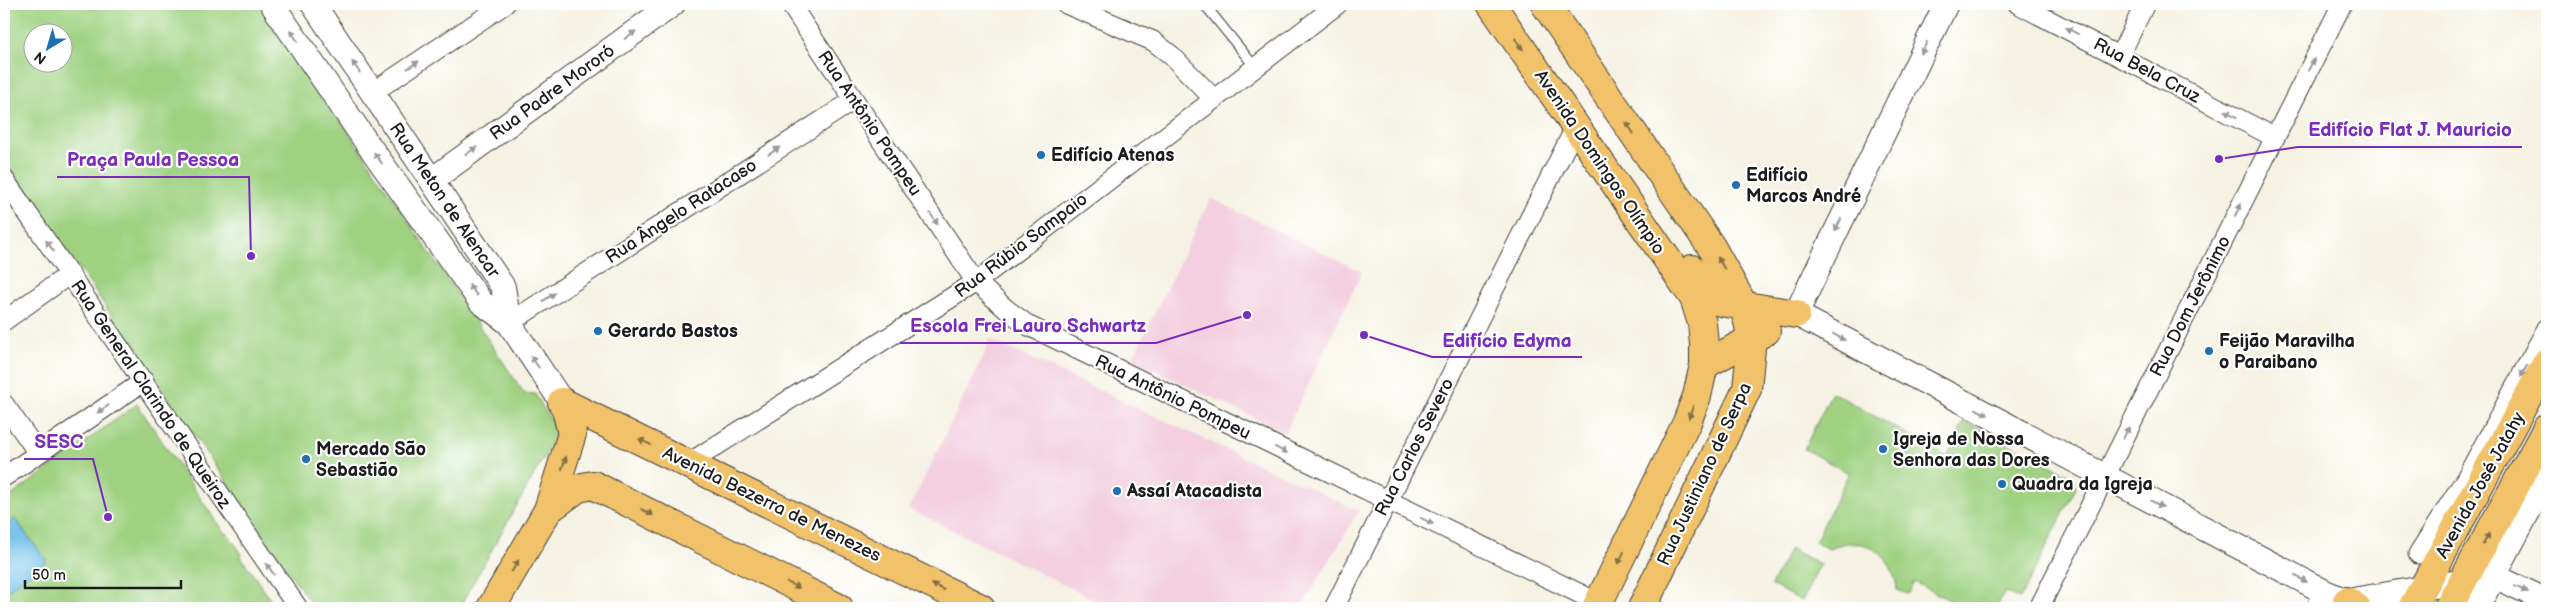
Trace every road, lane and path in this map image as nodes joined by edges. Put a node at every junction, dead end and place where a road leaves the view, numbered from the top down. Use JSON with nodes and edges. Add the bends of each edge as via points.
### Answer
{"nodes":[{"id":1,"x":272,"y":4,"type":"edge"},
{"id":2,"x":313,"y":4,"type":"edge"},
{"id":3,"x":505,"y":4,"type":"edge"},
{"id":4,"x":673,"y":4,"type":"edge"},
{"id":5,"x":790,"y":4,"type":"edge"},
{"id":6,"x":1066,"y":4,"type":"edge"},
{"id":7,"x":1204,"y":4,"type":"edge"},
{"id":8,"x":1338,"y":4,"type":"edge"},
{"id":9,"x":1491,"y":4,"type":"edge"},
{"id":10,"x":1545,"y":4,"type":"edge"},
{"id":11,"x":1946,"y":4,"type":"edge"},
{"id":12,"x":2018,"y":4,"type":"edge"},
{"id":13,"x":2145,"y":4,"type":"edge"},
{"id":14,"x":2342,"y":4,"type":"edge"},
{"id":15,"x":2120,"y":55,"type":"junction"},
{"id":16,"x":1255,"y":67,"type":"junction"},
{"id":17,"x":372,"y":92,"type":"junction"},
{"id":18,"x":1213,"y":98,"type":"junction"},
{"id":19,"x":854,"y":100,"type":"junction"},
{"id":20,"x":1576,"y":126,"type":"junction"},
{"id":21,"x":2274,"y":137,"type":"junction"},
{"id":22,"x":1604,"y":166,"type":"junction"},
{"id":23,"x":4,"y":179,"type":"edge"},
{"id":24,"x":432,"y":180,"type":"junction"},
{"id":25,"x":70,"y":274,"type":"junction"},
{"id":26,"x":976,"y":282,"type":"junction"},
{"id":27,"x":1744,"y":306,"type":"junction"},
{"id":28,"x":1796,"y":314,"type":"junction"},
{"id":29,"x":4,"y":321,"type":"edge"},
{"id":30,"x":508,"y":323,"type":"junction"},
{"id":31,"x":1702,"y":323,"type":"joint"},
{"id":32,"x":2547,"y":328,"type":"edge"},
{"id":33,"x":1752,"y":338,"type":"junction"},
{"id":34,"x":2547,"y":362,"type":"edge"},
{"id":35,"x":1704,"y":365,"type":"junction"},
{"id":36,"x":144,"y":382,"type":"junction"},
{"id":37,"x":562,"y":402,"type":"junction"},
{"id":38,"x":4,"y":404,"type":"edge"},
{"id":39,"x":2547,"y":428,"type":"edge"},
{"id":40,"x":38,"y":453,"type":"junction"},
{"id":41,"x":689,"y":463,"type":"junction"},
{"id":42,"x":2547,"y":476,"type":"edge"},
{"id":43,"x":4,"y":477,"type":"edge"},
{"id":44,"x":2104,"y":477,"type":"junction"},
{"id":45,"x":2469,"y":489,"type":"junction"},
{"id":46,"x":1386,"y":501,"type":"junction"},
{"id":47,"x":548,"y":510,"type":"junction"},
{"id":48,"x":2418,"y":554,"type":"dead end"},
{"id":49,"x":2494,"y":576,"type":"junction"},
{"id":50,"x":2463,"y":582,"type":"junction"},
{"id":51,"x":2418,"y":598,"type":"edge"},
{"id":52,"x":2547,"y":601,"type":"edge"},
{"id":53,"x":2336,"y":602,"type":"edge"},
{"id":54,"x":830,"y":606,"type":"edge"},
{"id":55,"x":1597,"y":606,"type":"edge"},
{"id":56,"x":298,"y":608,"type":"edge"},
{"id":57,"x":491,"y":608,"type":"edge"},
{"id":58,"x":982,"y":608,"type":"edge"},
{"id":59,"x":1334,"y":608,"type":"edge"},
{"id":60,"x":1642,"y":608,"type":"edge"},
{"id":61,"x":2039,"y":608,"type":"edge"},
{"id":62,"x":2448,"y":608,"type":"edge"},
{"id":63,"x":2477,"y":608,"type":"edge"}],
"edges":[{"from":30,"to":1,"type":"street","one_way":true,"via":[[481,302]]},
{"from":17,"to":2,"type":"street","name":"Rua Meton de Alencar","one_way":true},
{"from":17,"to":3,"type":"street","one_way":true},
{"from":24,"to":4,"type":"street","name":"Rua Padre Mororó","one_way":true},
{"from":5,"to":19,"type":"street","name":"Rua Antônio Pompeu"},
{"from":6,"to":18,"type":"street","via":[[1153,41]]},
{"from":7,"to":16,"type":"lane"},
{"from":8,"to":16,"type":"street","name":"Rua Rúbia Sampaio"},
{"from":9,"to":20,"type":"main road","name":"Avenida Domingos Olímpio","one_way":true},
{"from":27,"to":10,"type":"main road","one_way":true,"via":[[1712,248]]},
{"from":11,"to":28,"type":"street","one_way":true},
{"from":15,"to":12,"type":"street","name":"Rua Bela Cruz","one_way":true},
{"from":13,"to":15,"type":"street"},
{"from":21,"to":14,"type":"street","name":"Rua Dom Jerônimo","one_way":true},
{"from":21,"to":15,"type":"street","name":"Rua Bela Cruz","one_way":true},
{"from":16,"to":18,"type":"street","name":"Rua Rúbia Sampaio"},
{"from":17,"to":24,"type":"street","name":"Rua Meton de Alencar"},
{"from":18,"to":26,"type":"street","name":"Rua Rúbia Sampaio"},
{"from":19,"to":26,"type":"street","name":"Rua Antônio Pompeu","one_way":true},
{"from":30,"to":19,"type":"street","name":"Rua Ângelo Ratacaso","one_way":true},
{"from":20,"to":22,"type":"main road","name":"Avenida Domingos Olímpio"},
{"from":20,"to":46,"type":"street","name":"Rua Carlos Severo"},
{"from":44,"to":21,"type":"street","name":"Rua Dom Jerônimo","one_way":true},
{"from":22,"to":27,"type":"main road","via":[[1634,186],[1654,210],[1706,291],[1720,302]]},
{"from":22,"to":31,"type":"main road","name":"Avenida Domingos Olímpio","via":[[1694,298]]},
{"from":25,"to":23,"type":"street","name":"Rua General Clarindo de Queiroz","one_way":true},
{"from":24,"to":30,"type":"street","name":"Rua Meton de Alencar","via":[[503,287]]},
{"from":25,"to":29,"type":"street"},
{"from":25,"to":36,"type":"street","name":"Rua General Clarindo de Queiroz"},
{"from":26,"to":41,"type":"street","name":"Rua Rúbia Sampaio"},
{"from":26,"to":46,"type":"street","name":"Rua Antônio Pompeu","one_way":true,"via":[[1029,326]]},
{"from":27,"to":28,"type":"main road"},
{"from":27,"to":33,"type":"main road","name":"Rua Justiniano de Serpa"},
{"from":28,"to":33,"type":"main road"},
{"from":28,"to":44,"type":"street","one_way":true},
{"from":37,"to":30,"type":"street","name":"Rua Meton de Alencar","one_way":true},
{"from":31,"to":35,"type":"main road","name":"Rua Justiniano de Serpa"},
{"from":32,"to":45,"type":"street","name":"Avenida José Jatahy","one_way":true},
{"from":33,"to":35,"type":"main road"},
{"from":33,"to":60,"type":"main road","name":"Rua Justiniano de Serpa","via":[[1747,389]]},
{"from":34,"to":45,"type":"main road","name":"Avenida José Jatahy"},
{"from":35,"to":55,"type":"main road","name":"Rua Justiniano de Serpa","one_way":true,"via":[[1688,422]]},
{"from":36,"to":40,"type":"street","one_way":true},
{"from":56,"to":36,"type":"street","name":"Rua General Clarindo de Queiroz","one_way":true},
{"from":41,"to":37,"type":"main road","name":"Avenida Bezerra de Menezes","one_way":true},
{"from":47,"to":37,"type":"main road","one_way":true,"via":[[572,434]]},
{"from":38,"to":40,"type":"street"},
{"from":50,"to":39,"type":"main road","name":"Avenida José Jatahy","one_way":true},
{"from":40,"to":43,"type":"street"},
{"from":58,"to":41,"type":"main road","name":"Avenida Bezerra de Menezes","one_way":true},
{"from":42,"to":49,"type":"street"},
{"from":44,"to":53,"type":"street","one_way":true},
{"from":44,"to":61,"type":"street","name":"Rua Dom Jerônimo"},
{"from":45,"to":48,"type":"street","name":"Avenida José Jatahy"},
{"from":45,"to":51,"type":"main road","name":"Avenida José Jatahy"},
{"from":46,"to":55,"type":"street","name":"Rua Antônio Pompeu","one_way":true},
{"from":46,"to":59,"type":"street","name":"Rua Carlos Severo"},
{"from":47,"to":54,"type":"main road","one_way":true,"via":[[578,488],[593,485]]},
{"from":57,"to":47,"type":"main road","one_way":true},
{"from":49,"to":50,"type":"street"},
{"from":49,"to":52,"type":"street","one_way":true},
{"from":49,"to":63,"type":"street"},
{"from":50,"to":51,"type":"street"},
{"from":50,"to":62,"type":"main road","name":"Avenida José Jatahy"},
{"from":51,"to":53,"type":"street"}]}
